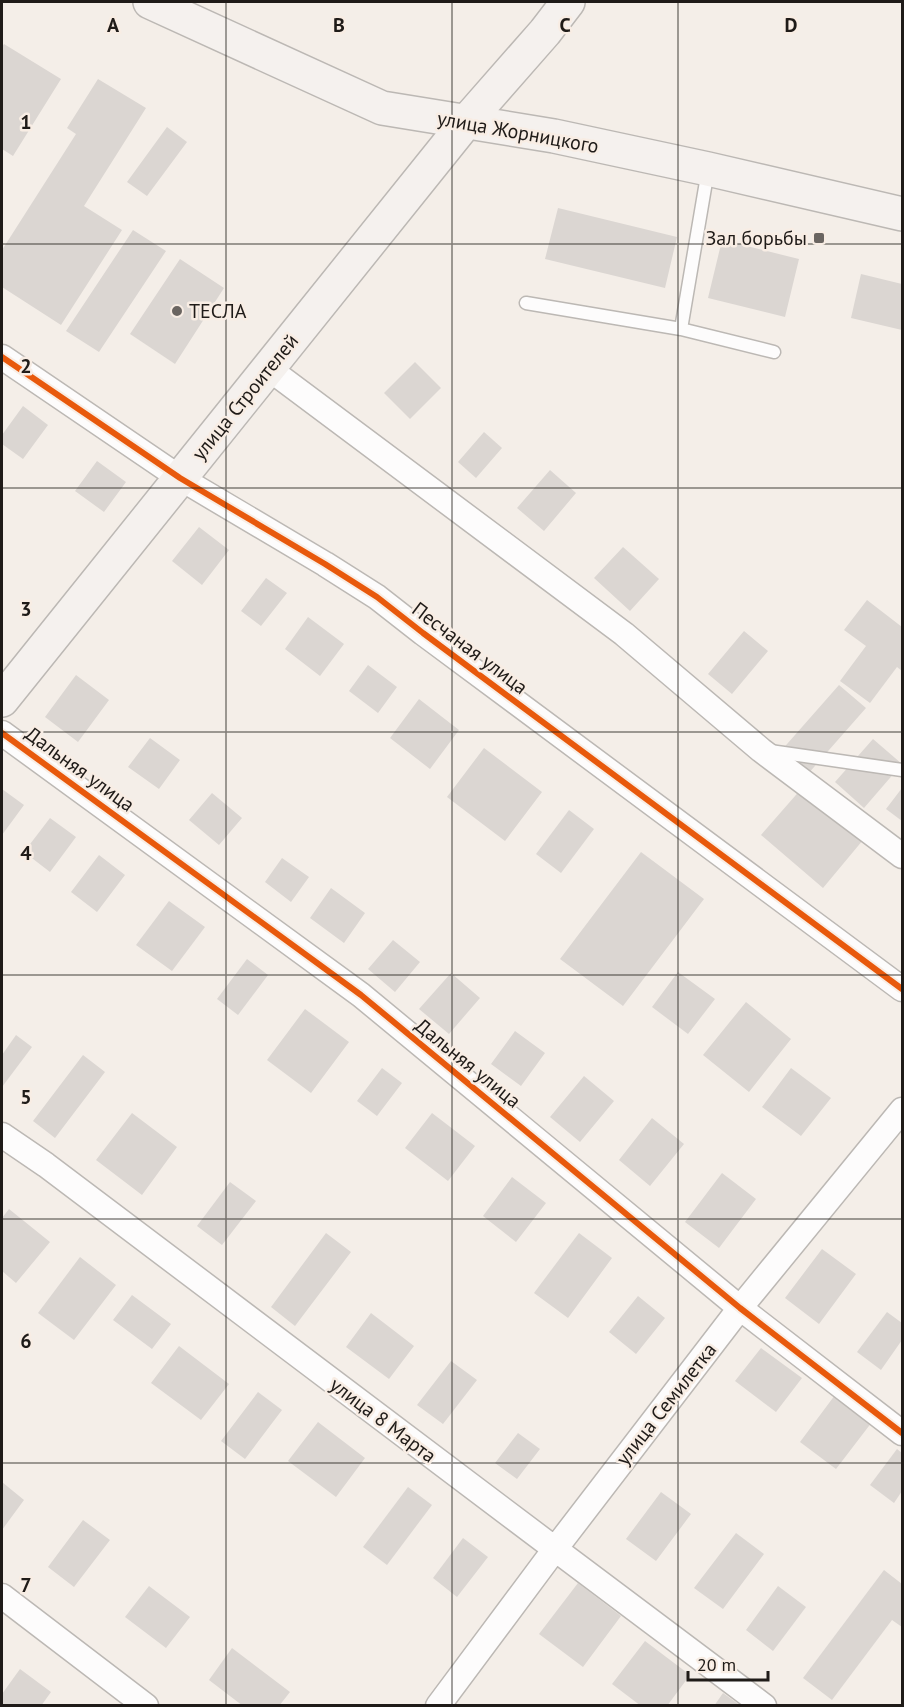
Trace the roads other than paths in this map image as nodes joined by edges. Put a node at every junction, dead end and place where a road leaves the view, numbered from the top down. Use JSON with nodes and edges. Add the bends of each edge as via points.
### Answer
{"nodes":[{"id":1,"x":150,"y":2,"type":"edge"},
{"id":2,"x":568,"y":2,"type":"edge"},
{"id":3,"x":466,"y":122,"type":"junction"},
{"id":4,"x":708,"y":169,"type":"junction"},
{"id":5,"x":903,"y":214,"type":"edge"},
{"id":6,"x":526,"y":303,"type":"dead end"},
{"id":7,"x":681,"y":329,"type":"junction"},
{"id":8,"x":774,"y":352,"type":"dead end"},
{"id":9,"x":2,"y":357,"type":"edge"},
{"id":10,"x":268,"y":368,"type":"junction"},
{"id":11,"x":180,"y":478,"type":"junction"},
{"id":12,"x":2,"y":700,"type":"edge"},
{"id":13,"x":2,"y":733,"type":"edge"},
{"id":14,"x":761,"y":750,"type":"junction"},
{"id":15,"x":903,"y":770,"type":"edge"},
{"id":16,"x":903,"y":856,"type":"edge"},
{"id":17,"x":903,"y":989,"type":"edge"},
{"id":18,"x":903,"y":1110,"type":"edge"},
{"id":19,"x":2,"y":1135,"type":"edge"},
{"id":20,"x":740,"y":1308,"type":"junction"},
{"id":21,"x":903,"y":1433,"type":"edge"},
{"id":22,"x":555,"y":1550,"type":"junction"},
{"id":23,"x":2,"y":1596,"type":"edge"},
{"id":24,"x":146,"y":1706,"type":"edge"},
{"id":25,"x":438,"y":1706,"type":"edge"},
{"id":26,"x":765,"y":1706,"type":"edge"}],
"edges":[{"from":1,"to":3,"type":"main road","name":"улица Жорницкого","via":[[382,108]]},
{"from":2,"to":3,"type":"main road","name":"улица Строителей"},
{"from":3,"to":4,"type":"main road","name":"улица Жорницкого","via":[[554,136]]},
{"from":3,"to":10,"type":"main road","name":"улица Строителей"},
{"from":4,"to":5,"type":"main road","name":"улица Жорницкого"},
{"from":4,"to":7,"type":"lane"},
{"from":6,"to":7,"type":"lane"},
{"from":7,"to":8,"type":"lane"},
{"from":9,"to":11,"type":"street","name":"Песчаная улица"},
{"from":10,"to":11,"type":"main road","name":"улица Строителей"},
{"from":10,"to":14,"type":"street","via":[[624,634]]},
{"from":11,"to":12,"type":"main road","name":"улица Строителей"},
{"from":11,"to":17,"type":"street","name":"Песчаная улица","via":[[377,597]]},
{"from":13,"to":20,"type":"street","name":"Дальняя улица","via":[[361,995]]},
{"from":14,"to":15,"type":"lane"},
{"from":14,"to":16,"type":"street"},
{"from":18,"to":20,"type":"street","name":"улица Семилетка"},
{"from":19,"to":22,"type":"street","name":"улица 8 Марта"},
{"from":20,"to":21,"type":"street","name":"Дальняя улица"},
{"from":20,"to":22,"type":"street","name":"улица Семилетка"},
{"from":22,"to":25,"type":"street","name":"улица Семилетка"},
{"from":22,"to":26,"type":"street","name":"улица 8 Марта"},
{"from":23,"to":24,"type":"street"}]}
